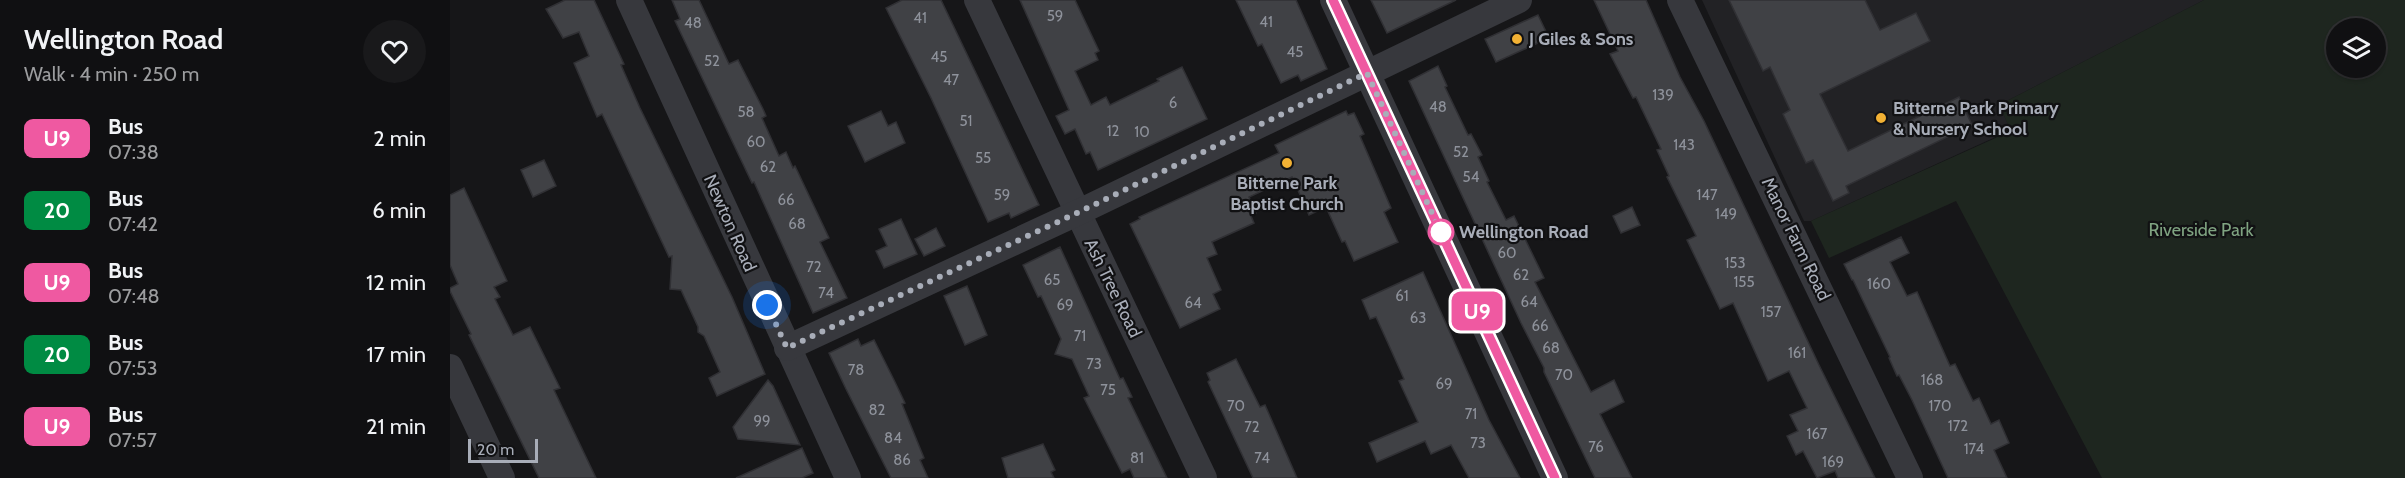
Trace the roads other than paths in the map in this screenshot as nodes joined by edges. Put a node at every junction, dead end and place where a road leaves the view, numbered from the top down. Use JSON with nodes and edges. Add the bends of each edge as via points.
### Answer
{"nodes":[{"id":1,"x":629,"y":0,"type":"edge"},
{"id":2,"x":977,"y":0,"type":"edge"},
{"id":3,"x":1333,"y":0,"type":"edge"},
{"id":4,"x":1519,"y":0,"type":"edge"},
{"id":5,"x":1680,"y":0,"type":"edge"},
{"id":6,"x":1367,"y":73,"type":"junction"},
{"id":7,"x":1077,"y":213,"type":"junction"},
{"id":8,"x":787,"y":348,"type":"junction"},
{"id":9,"x":450,"y":367,"type":"edge"},
{"id":10,"x":502,"y":478,"type":"edge"},
{"id":11,"x":848,"y":478,"type":"edge"},
{"id":12,"x":1204,"y":478,"type":"edge"},
{"id":13,"x":1555,"y":478,"type":"edge"},
{"id":14,"x":1910,"y":478,"type":"edge"}],
"edges":[{"from":1,"to":8,"type":"street","name":"Newton Road"},
{"from":2,"to":7,"type":"street","name":"Ash Tree Road"},
{"from":3,"to":6,"type":"street"},
{"from":4,"to":6,"type":"street"},
{"from":5,"to":14,"type":"street","name":"Manor Farm Road"},
{"from":6,"to":7,"type":"street"},
{"from":6,"to":13,"type":"street"},
{"from":7,"to":8,"type":"street"},
{"from":7,"to":12,"type":"street","name":"Ash Tree Road"},
{"from":8,"to":11,"type":"street","name":"Newton Road"},
{"from":9,"to":10,"type":"street"}]}
